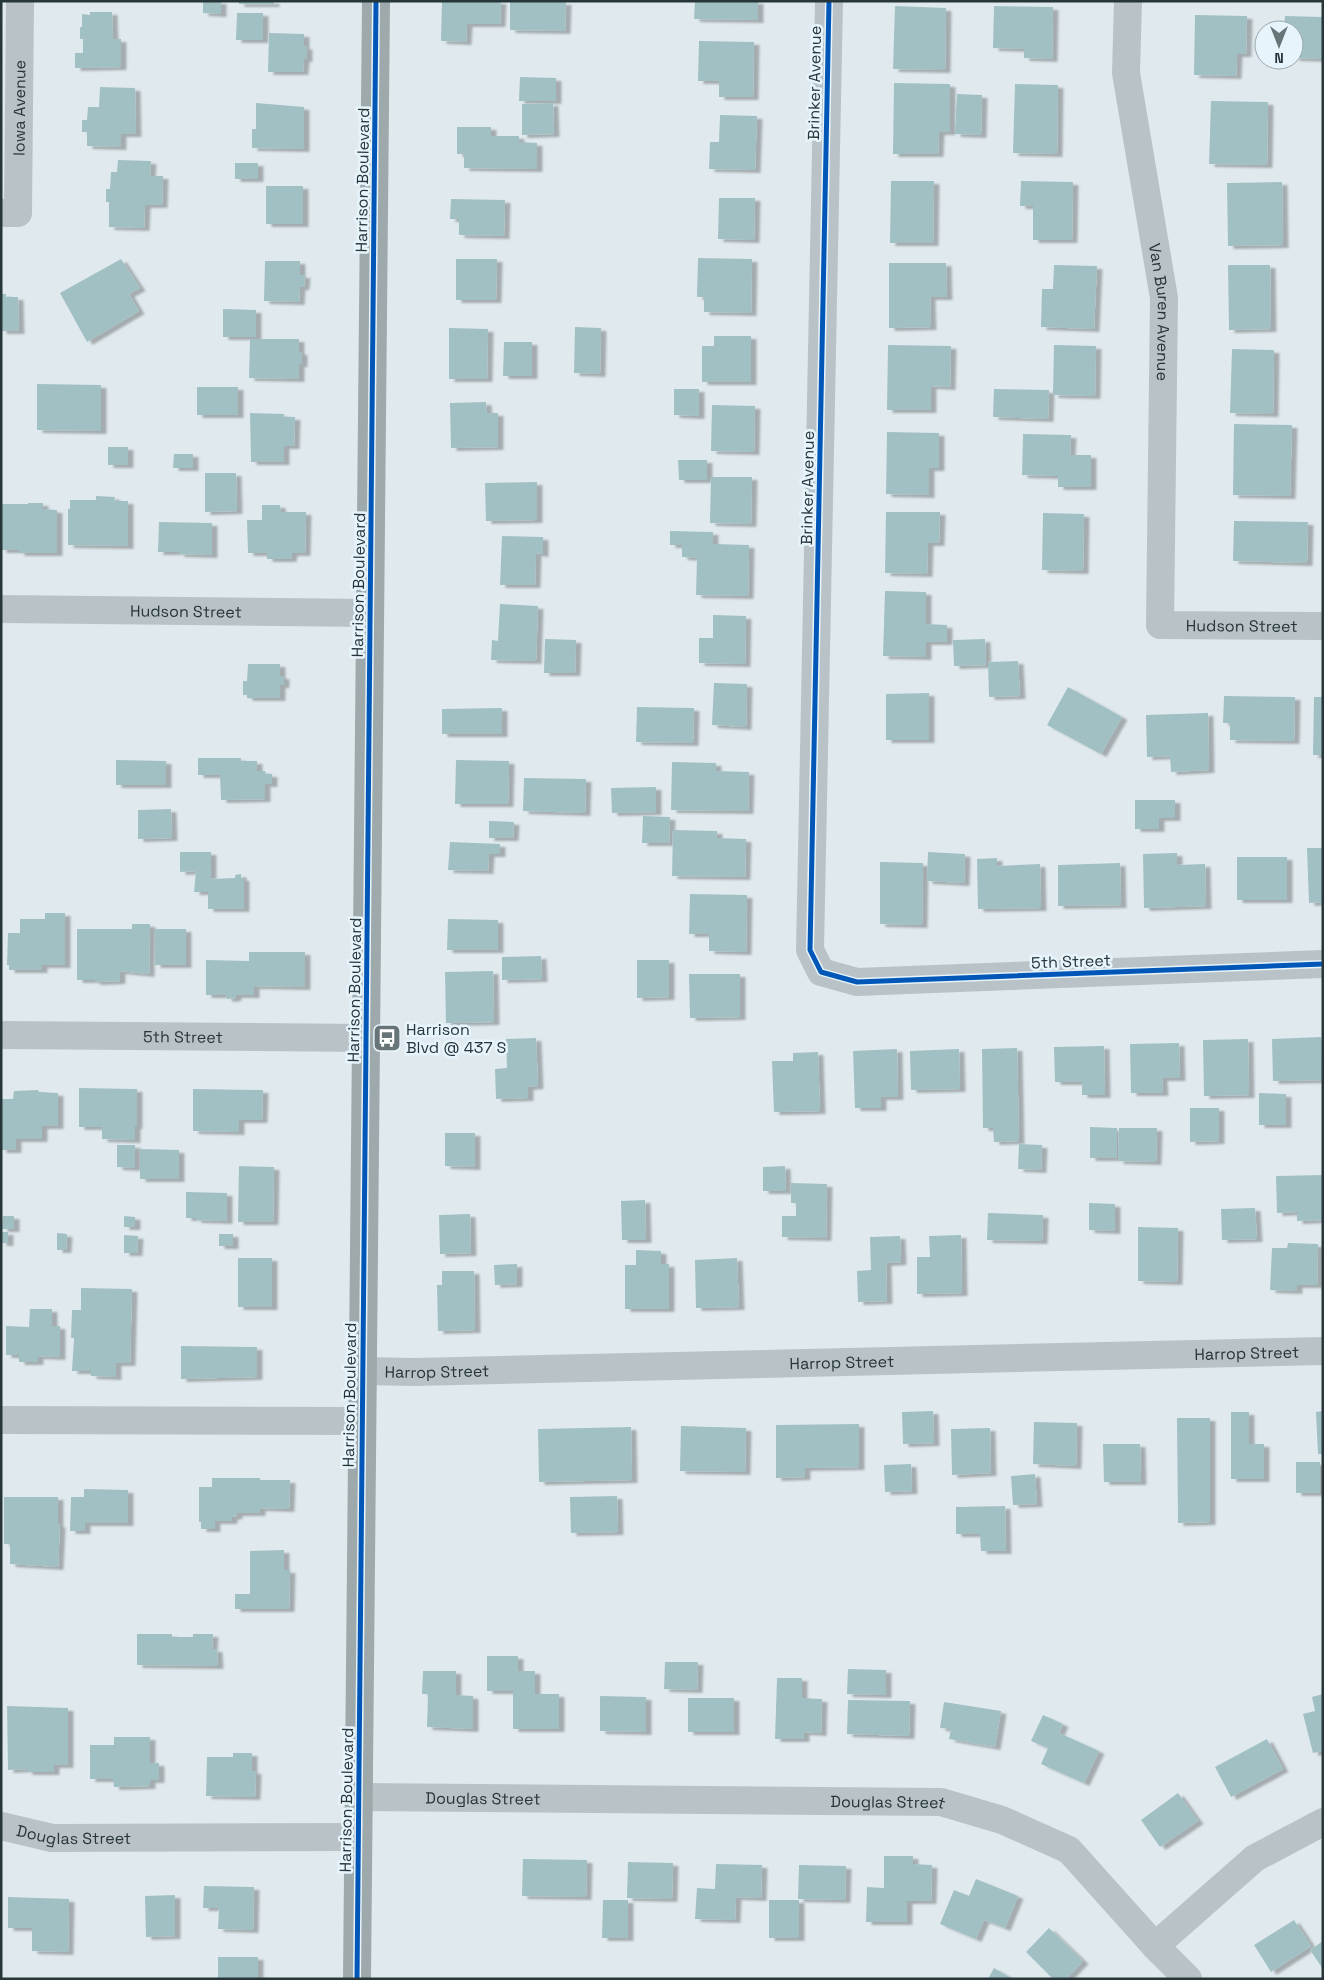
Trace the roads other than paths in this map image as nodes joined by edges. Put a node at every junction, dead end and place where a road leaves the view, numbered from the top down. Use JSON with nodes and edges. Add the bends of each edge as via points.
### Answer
{"nodes":[{"id":1,"x":20,"y":1,"type":"edge"},
{"id":2,"x":376,"y":1,"type":"edge"},
{"id":3,"x":828,"y":1,"type":"edge"},
{"id":4,"x":1128,"y":1,"type":"edge"},
{"id":5,"x":10,"y":213,"type":"edge"},
{"id":6,"x":1,"y":609,"type":"edge"},
{"id":7,"x":370,"y":613,"type":"junction"},
{"id":8,"x":1160,"y":625,"type":"joint"},
{"id":9,"x":1323,"y":626,"type":"edge"},
{"id":10,"x":1323,"y":964,"type":"edge"},
{"id":11,"x":820,"y":972,"type":"joint"},
{"id":12,"x":1,"y":1035,"type":"edge"},
{"id":13,"x":366,"y":1038,"type":"junction"},
{"id":14,"x":1323,"y":1351,"type":"edge"},
{"id":15,"x":362,"y":1371,"type":"junction"},
{"id":16,"x":1,"y":1420,"type":"edge"},
{"id":17,"x":361,"y":1421,"type":"junction"},
{"id":18,"x":358,"y":1797,"type":"junction"},
{"id":19,"x":1323,"y":1822,"type":"edge"},
{"id":20,"x":1,"y":1826,"type":"edge"},
{"id":21,"x":358,"y":1837,"type":"junction"},
{"id":22,"x":1155,"y":1946,"type":"junction"},
{"id":23,"x":357,"y":1979,"type":"edge"},
{"id":24,"x":1188,"y":1979,"type":"edge"}],
"edges":[{"from":1,"to":5,"type":"street","name":"Iowa Avenue"},
{"from":2,"to":7,"type":"main road","name":"Harrison Boulevard"},
{"from":3,"to":11,"type":"street","name":"Brinker Avenue","via":[[810,950]]},
{"from":4,"to":8,"type":"street","name":"Van Buren Avenue","via":[[1126,73],[1164,298]]},
{"from":6,"to":7,"type":"street","name":"Hudson Street"},
{"from":7,"to":13,"type":"main road","name":"Harrison Boulevard"},
{"from":8,"to":9,"type":"street","name":"Hudson Street"},
{"from":10,"to":11,"type":"street","name":"5th Street","via":[[857,982]]},
{"from":12,"to":13,"type":"street","name":"5th Street"},
{"from":13,"to":15,"type":"main road","name":"Harrison Boulevard"},
{"from":14,"to":15,"type":"street","name":"Harrop Street"},
{"from":15,"to":17,"type":"main road","name":"Harrison Boulevard"},
{"from":16,"to":17,"type":"street"},
{"from":17,"to":18,"type":"main road","name":"Harrison Boulevard"},
{"from":18,"to":21,"type":"main road","name":"Harrison Boulevard"},
{"from":18,"to":22,"type":"street","name":"Douglas Street","via":[[941,1802],[1002,1820],[1069,1850]]},
{"from":19,"to":22,"type":"street","via":[[1255,1858]]},
{"from":20,"to":21,"type":"street","name":"Douglas Street","via":[[52,1838]]},
{"from":21,"to":23,"type":"main road","name":"Harrison Boulevard"},
{"from":22,"to":24,"type":"street"}]}
